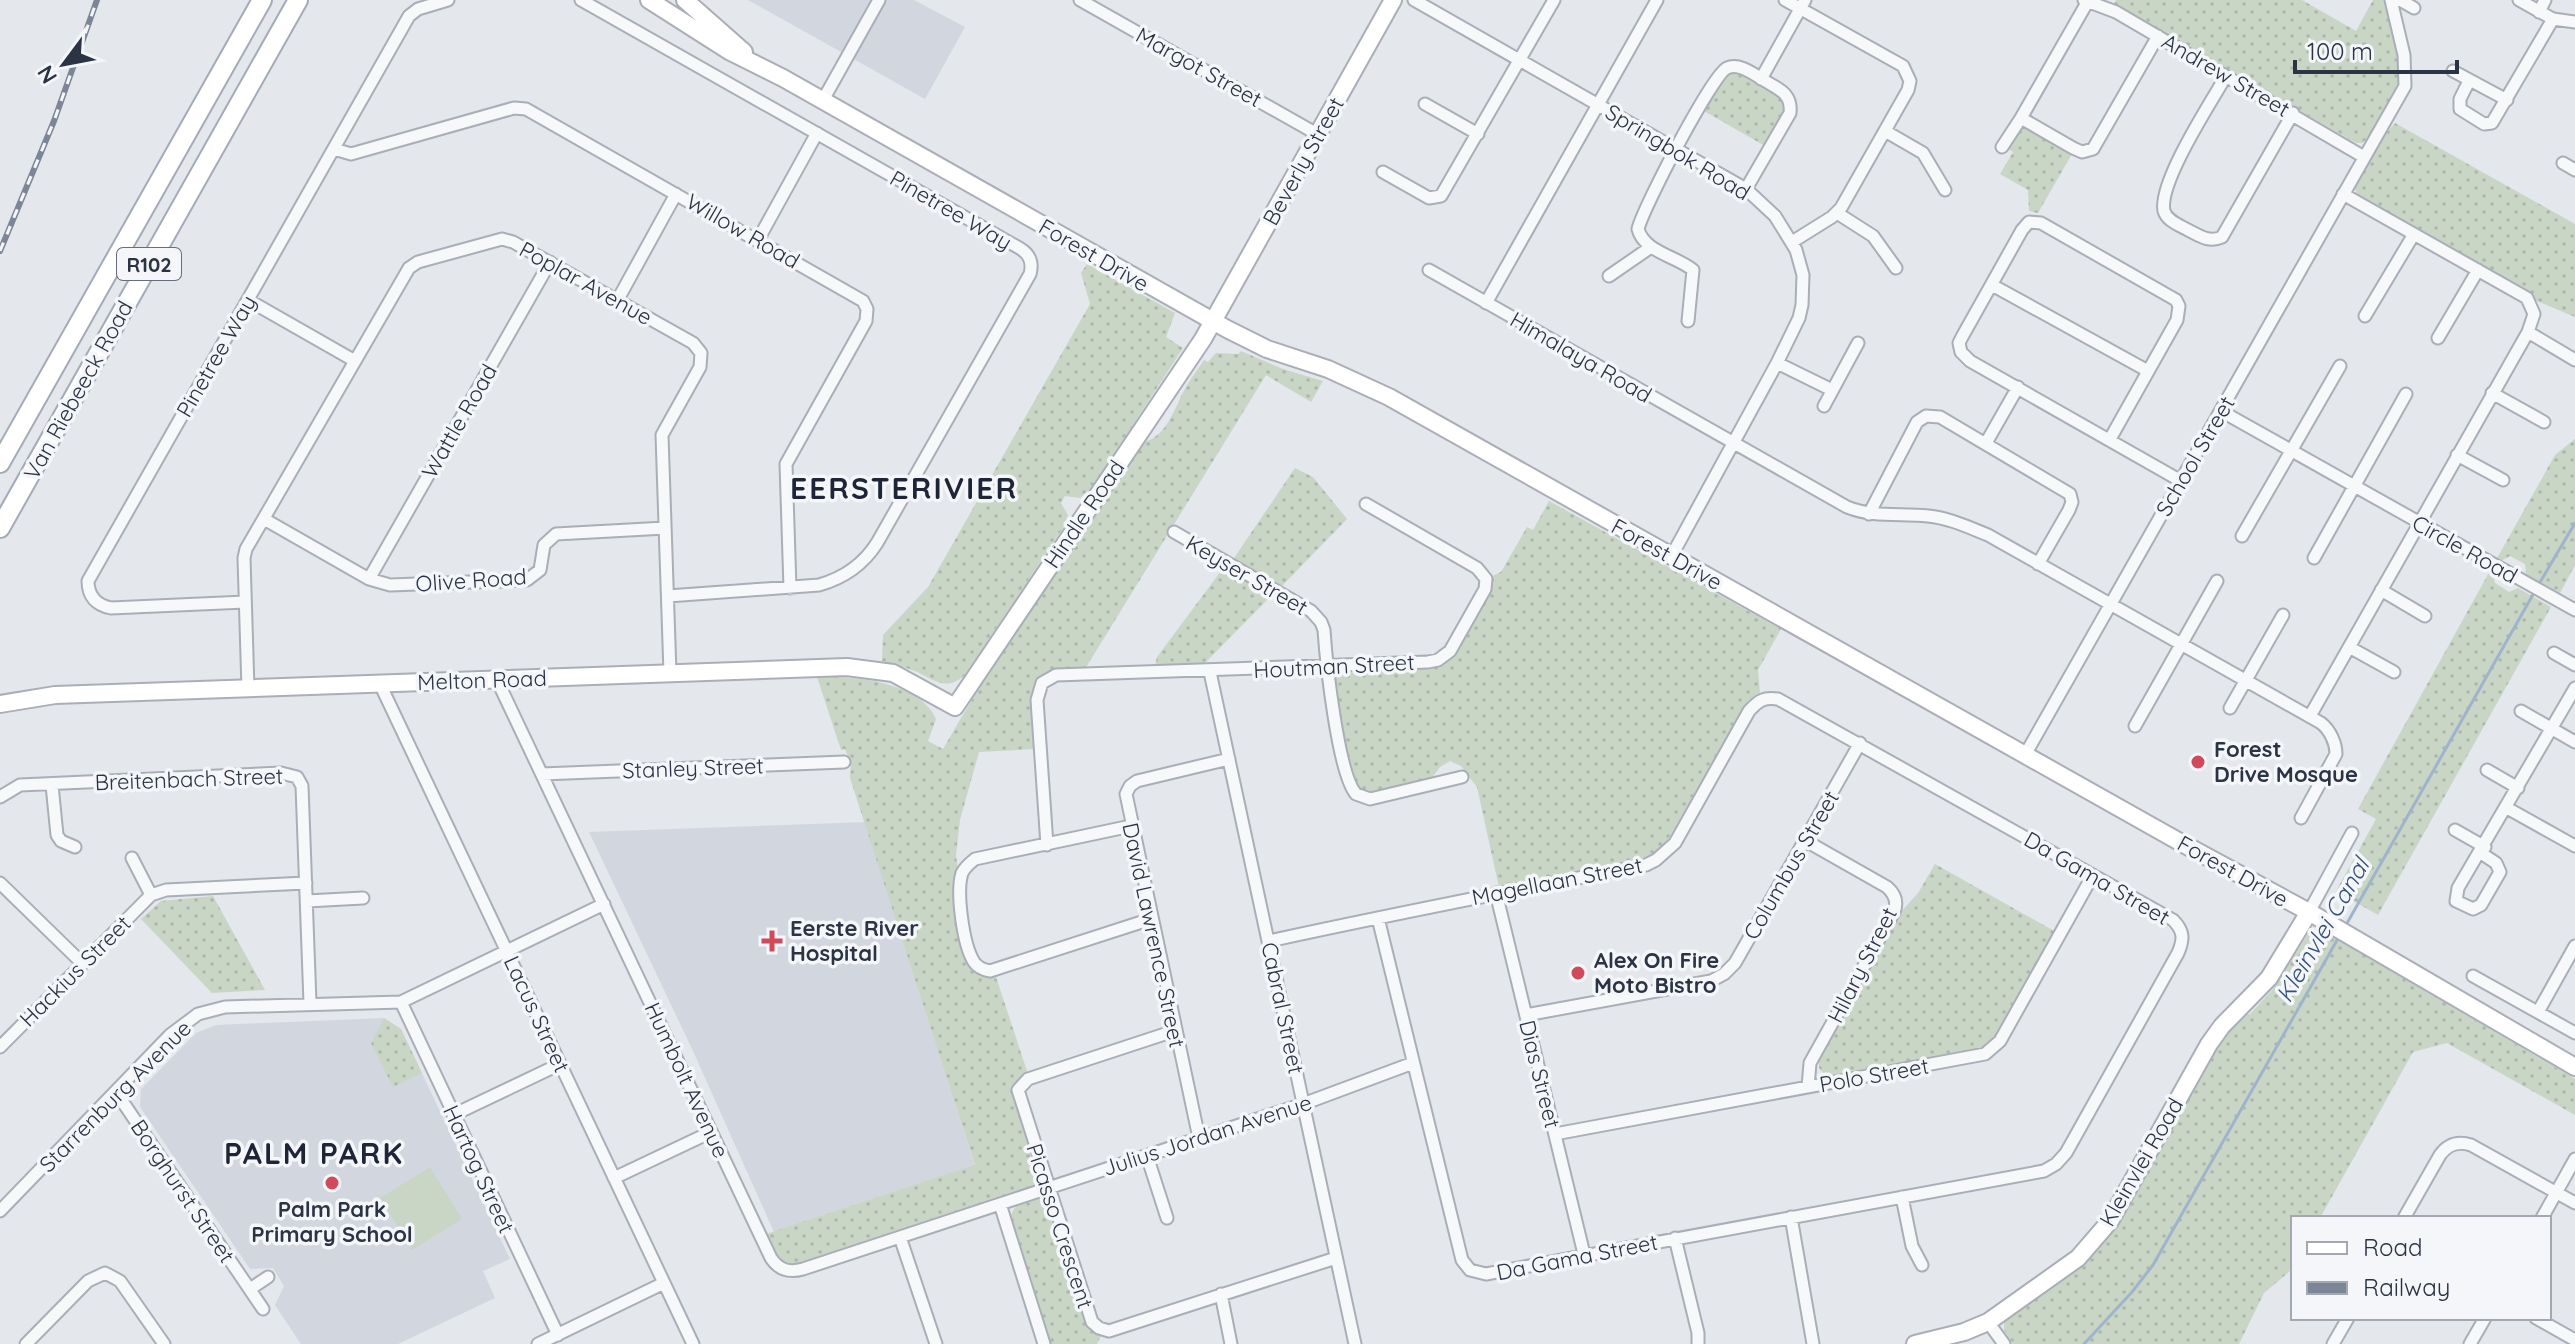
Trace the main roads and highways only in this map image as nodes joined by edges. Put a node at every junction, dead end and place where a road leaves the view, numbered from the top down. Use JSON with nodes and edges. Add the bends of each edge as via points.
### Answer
{"nodes":[{"id":1,"x":262,"y":0,"type":"edge"},
{"id":2,"x":298,"y":0,"type":"edge"},
{"id":3,"x":0,"y":463,"type":"edge"},
{"id":4,"x":0,"y":528,"type":"edge"}],
"edges":[{"from":1,"to":3,"type":"main road","name":"Van Riebeeck Road","number":"R102"},
{"from":2,"to":4,"type":"main road","name":"Van Riebeeck Road","number":"R102"}]}
